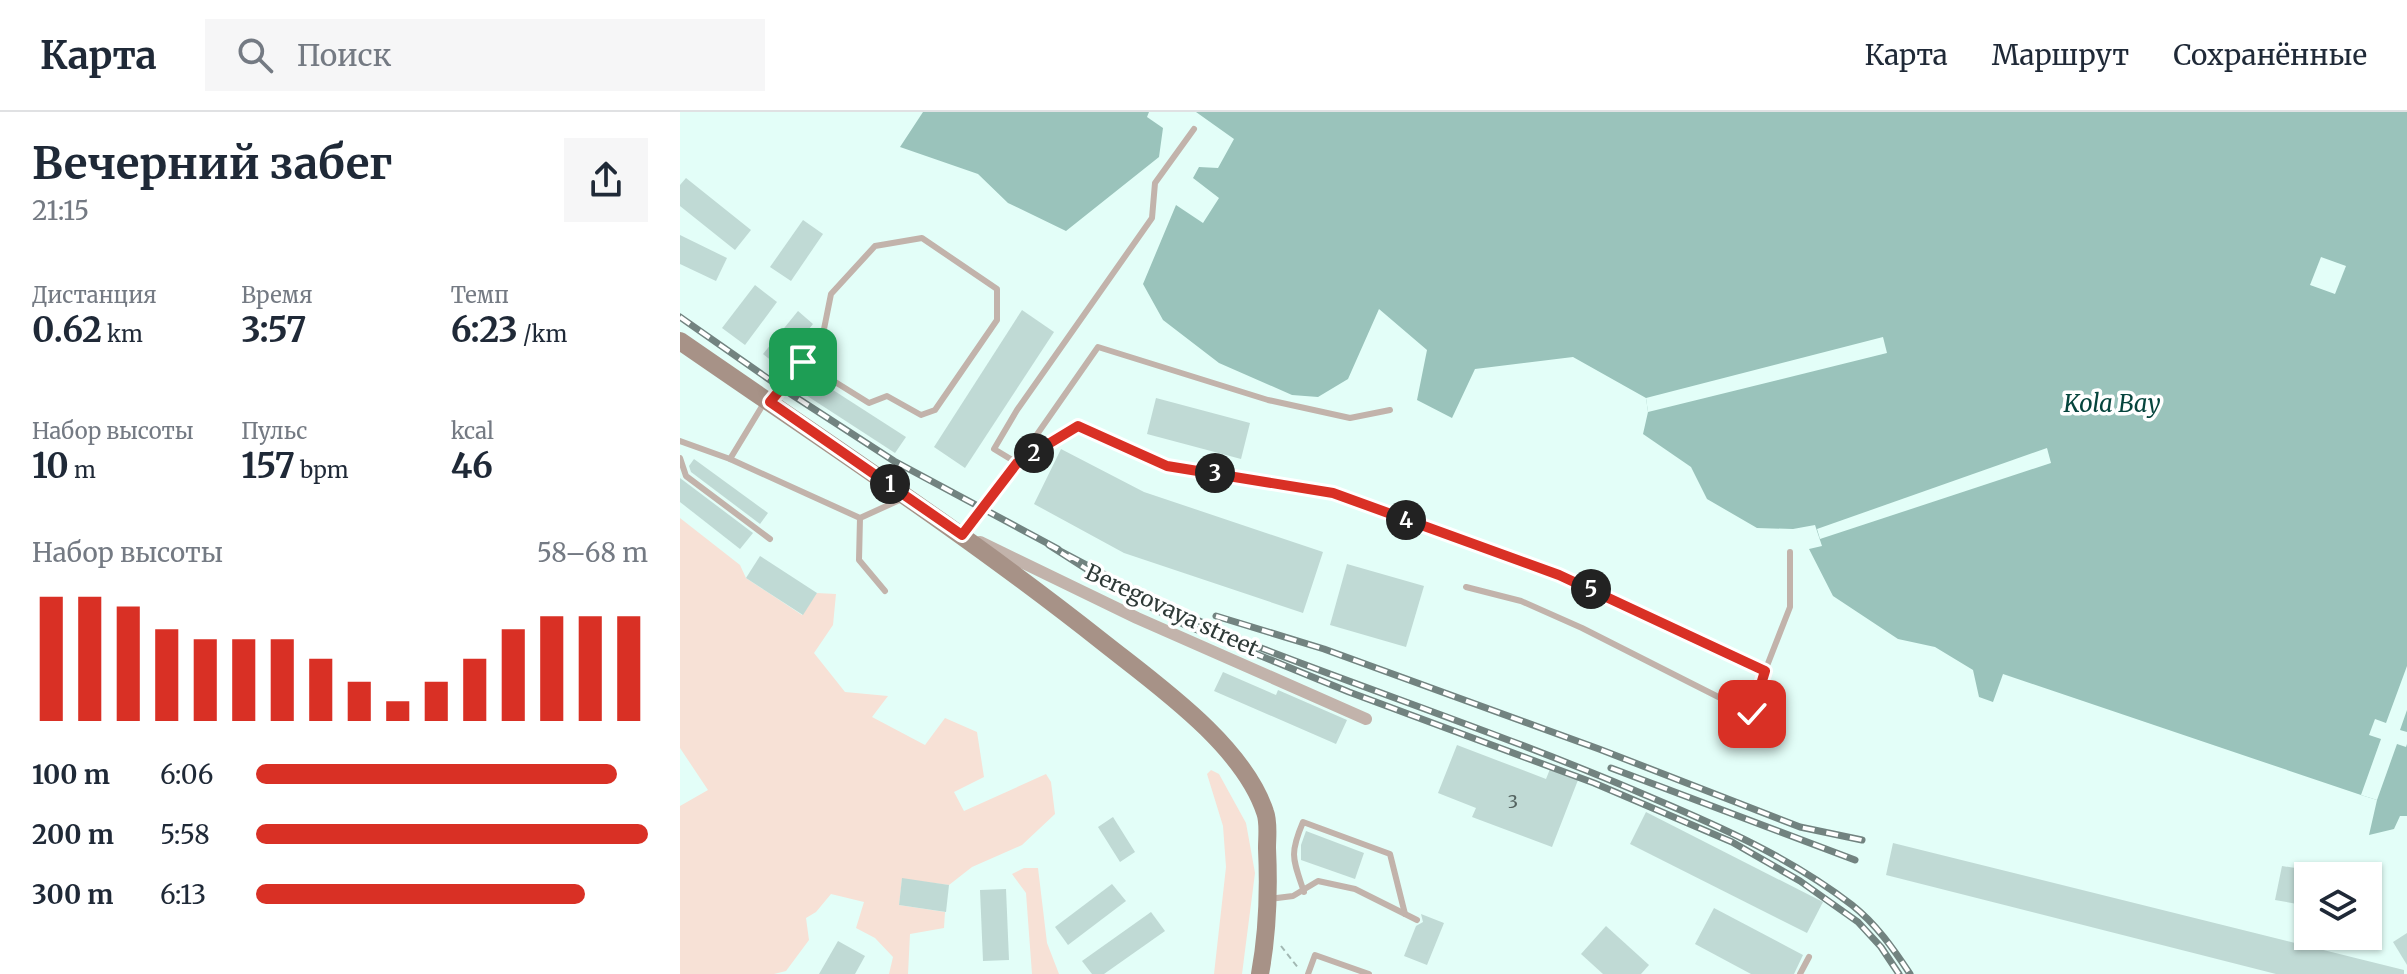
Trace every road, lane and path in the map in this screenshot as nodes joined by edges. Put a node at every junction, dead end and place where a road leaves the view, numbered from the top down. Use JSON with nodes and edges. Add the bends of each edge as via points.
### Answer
{"nodes":[{"id":1,"x":1194,"y":129,"type":"dead end"},
{"id":2,"x":680,"y":341,"type":"edge"},
{"id":3,"x":803,"y":362,"type":"junction"},
{"id":4,"x":768,"y":401,"type":"junction"},
{"id":5,"x":1390,"y":410,"type":"dead end"},
{"id":6,"x":680,"y":441,"type":"edge"},
{"id":7,"x":680,"y":458,"type":"edge"},
{"id":8,"x":730,"y":459,"type":"junction"},
{"id":9,"x":1017,"y":463,"type":"junction"},
{"id":10,"x":908,"y":496,"type":"junction"},
{"id":11,"x":860,"y":518,"type":"junction"},
{"id":12,"x":962,"y":535,"type":"junction"},
{"id":13,"x":770,"y":539,"type":"dead end"},
{"id":14,"x":1790,"y":552,"type":"dead end"},
{"id":15,"x":1466,"y":587,"type":"dead end"},
{"id":16,"x":885,"y":591,"type":"dead end"},
{"id":17,"x":1765,"y":671,"type":"junction"},
{"id":18,"x":1366,"y":719,"type":"dead end"},
{"id":19,"x":1304,"y":892,"type":"junction"},
{"id":20,"x":1269,"y":899,"type":"junction"},
{"id":21,"x":1405,"y":914,"type":"junction"},
{"id":22,"x":1417,"y":920,"type":"dead end"},
{"id":23,"x":1268,"y":929,"type":"junction"},
{"id":24,"x":1809,"y":957,"type":"dead end"},
{"id":25,"x":1304,"y":972,"type":"edge"},
{"id":26,"x":1260,"y":974,"type":"edge"},
{"id":27,"x":1369,"y":974,"type":"edge"},
{"id":28,"x":1800,"y":974,"type":"edge"}],
"edges":[{"from":1,"to":9,"type":"lane","via":[[1155,183],[1152,218],[994,449]]},
{"from":2,"to":4,"type":"street"},
{"from":3,"to":3,"type":"lane","via":[[824,329],[831,294],[875,246],[922,238],[997,289],[997,320],[935,410],[921,415],[887,396],[869,403]]},
{"from":3,"to":4,"type":"lane"},
{"from":4,"to":8,"type":"lane"},
{"from":4,"to":10,"type":"street"},
{"from":5,"to":9,"type":"lane","via":[[1350,418],[1268,400],[1098,347]]},
{"from":6,"to":8,"type":"lane"},
{"from":7,"to":13,"type":"lane","via":[[686,476]]},
{"from":8,"to":11,"type":"lane"},
{"from":9,"to":12,"type":"lane"},
{"from":9,"to":17,"type":"lane","via":[[1078,426],[1167,466],[1333,493],[1559,575]]},
{"from":10,"to":11,"type":"lane"},
{"from":10,"to":12,"type":"street"},
{"from":11,"to":16,"type":"lane","via":[[859,560]]},
{"from":12,"to":18,"type":"street","name":"Beregovaya street"},
{"from":12,"to":20,"type":"street","via":[[1178,702],[1230,753],[1266,813]]},
{"from":14,"to":17,"type":"lane","via":[[1790,607]]},
{"from":15,"to":17,"type":"lane","via":[[1521,601],[1582,628],[1752,714]]},
{"from":19,"to":20,"type":"lane"},
{"from":19,"to":21,"type":"lane","via":[[1318,881],[1355,889]]},
{"from":19,"to":21,"type":"lane","via":[[1293,858],[1303,822],[1390,854]]},
{"from":20,"to":23,"type":"street"},
{"from":21,"to":22,"type":"lane"},
{"from":23,"to":25,"type":"path"},
{"from":23,"to":26,"type":"street"},
{"from":24,"to":28,"type":"lane"},
{"from":25,"to":27,"type":"lane","via":[[1315,955]]}]}
